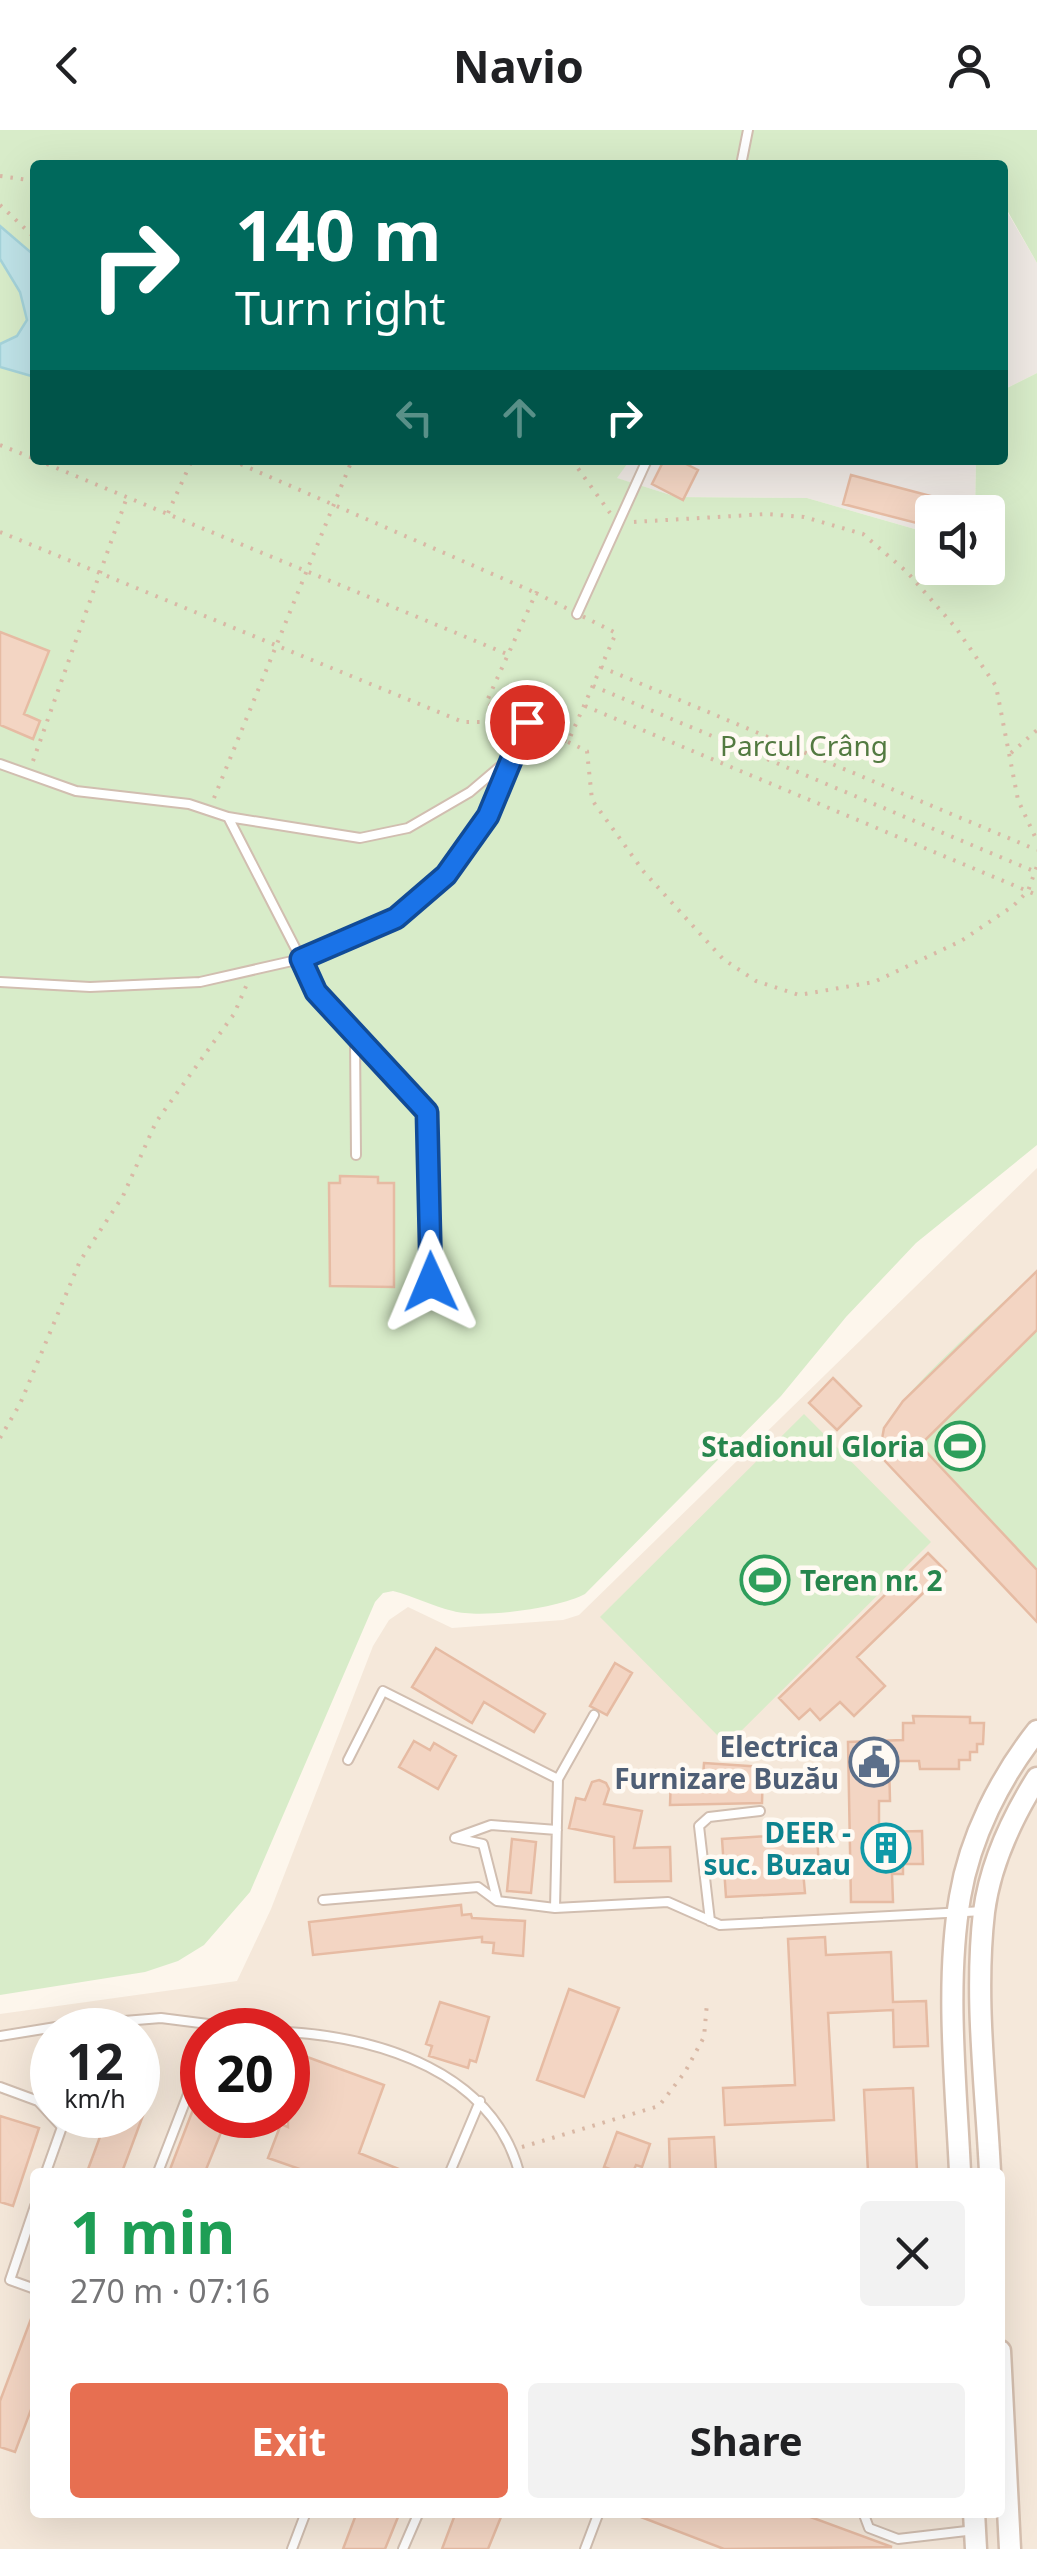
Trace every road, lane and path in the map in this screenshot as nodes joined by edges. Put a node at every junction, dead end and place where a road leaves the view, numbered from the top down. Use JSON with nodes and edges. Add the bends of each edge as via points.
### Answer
{"nodes":[{"id":1,"x":748,"y":130,"type":"edge"},
{"id":2,"x":742,"y":160,"type":"edge"},
{"id":3,"x":0,"y":176,"type":"edge"},
{"id":4,"x":30,"y":180,"type":"edge"},
{"id":5,"x":0,"y":205,"type":"edge"},
{"id":6,"x":30,"y":233,"type":"edge"},
{"id":7,"x":0,"y":444,"type":"edge"},
{"id":8,"x":30,"y":457,"type":"edge"},
{"id":9,"x":48,"y":465,"type":"edge"},
{"id":10,"x":190,"y":465,"type":"edge"},
{"id":11,"x":243,"y":465,"type":"edge"},
{"id":12,"x":350,"y":465,"type":"edge"},
{"id":13,"x":576,"y":465,"type":"edge"},
{"id":14,"x":644,"y":465,"type":"edge"},
{"id":15,"x":127,"y":497,"type":"junction"},
{"id":16,"x":335,"y":505,"type":"junction"},
{"id":17,"x":168,"y":513,"type":"junction"},
{"id":18,"x":618,"y":524,"type":"junction"},
{"id":19,"x":0,"y":532,"type":"edge"},
{"id":20,"x":307,"y":572,"type":"junction"},
{"id":21,"x":100,"y":574,"type":"junction"},
{"id":22,"x":536,"y":593,"type":"junction"},
{"id":23,"x":577,"y":614,"type":"junction"},
{"id":24,"x":276,"y":645,"type":"junction"},
{"id":25,"x":507,"y":654,"type":"junction"},
{"id":26,"x":601,"y":667,"type":"junction"},
{"id":27,"x":594,"y":686,"type":"junction"},
{"id":28,"x":585,"y":706,"type":"junction"},
{"id":29,"x":527,"y":722,"type":"junction"},
{"id":30,"x":1037,"y":730,"type":"edge"},
{"id":31,"x":568,"y":742,"type":"junction"},
{"id":32,"x":514,"y":755,"type":"junction"},
{"id":33,"x":1009,"y":755,"type":"junction"},
{"id":34,"x":0,"y":764,"type":"edge"},
{"id":35,"x":28,"y":776,"type":"junction"},
{"id":36,"x":210,"y":808,"type":"junction"},
{"id":37,"x":228,"y":817,"type":"junction"},
{"id":38,"x":1037,"y":841,"type":"edge"},
{"id":39,"x":1037,"y":850,"type":"edge"},
{"id":40,"x":1036,"y":870,"type":"edge"},
{"id":41,"x":1028,"y":891,"type":"junction"},
{"id":42,"x":1037,"y":895,"type":"edge"},
{"id":43,"x":301,"y":959,"type":"junction"},
{"id":44,"x":252,"y":970,"type":"junction"},
{"id":45,"x":0,"y":982,"type":"edge"},
{"id":46,"x":355,"y":1038,"type":"junction"},
{"id":47,"x":356,"y":1155,"type":"dead end"},
{"id":48,"x":431,"y":1282,"type":"dead end"},
{"id":49,"x":0,"y":1438,"type":"edge"},
{"id":50,"x":594,"y":1715,"type":"dead end"},
{"id":51,"x":1037,"y":1731,"type":"edge"},
{"id":52,"x":348,"y":1760,"type":"dead end"},
{"id":53,"x":1037,"y":1778,"type":"edge"},
{"id":54,"x":558,"y":1780,"type":"junction"},
{"id":55,"x":760,"y":1811,"type":"dead end"},
{"id":56,"x":491,"y":1825,"type":"junction"},
{"id":57,"x":557,"y":1830,"type":"junction"},
{"id":58,"x":483,"y":1844,"type":"junction"},
{"id":59,"x":492,"y":1876,"type":"junction"},
{"id":60,"x":478,"y":1888,"type":"junction"},
{"id":61,"x":324,"y":1900,"type":"dead end"},
{"id":62,"x":497,"y":1901,"type":"junction"},
{"id":63,"x":555,"y":1908,"type":"junction"},
{"id":64,"x":958,"y":1911,"type":"junction"},
{"id":65,"x":984,"y":1911,"type":"junction"},
{"id":66,"x":710,"y":1921,"type":"junction"},
{"id":67,"x":707,"y":2003,"type":"dead end"},
{"id":68,"x":180,"y":2022,"type":"edge"},
{"id":69,"x":310,"y":2034,"type":"edge"},
{"id":70,"x":0,"y":2036,"type":"edge"},
{"id":71,"x":956,"y":2087,"type":"junction"},
{"id":72,"x":986,"y":2087,"type":"junction"},
{"id":73,"x":0,"y":2088,"type":"edge"},
{"id":74,"x":480,"y":2101,"type":"junction"},
{"id":75,"x":180,"y":2115,"type":"edge"},
{"id":76,"x":513,"y":2150,"type":"junction"},
{"id":77,"x":47,"y":2168,"type":"edge"},
{"id":78,"x":160,"y":2168,"type":"edge"},
{"id":79,"x":452,"y":2168,"type":"edge"},
{"id":80,"x":518,"y":2168,"type":"edge"},
{"id":81,"x":960,"y":2168,"type":"edge"},
{"id":82,"x":990,"y":2168,"type":"edge"},
{"id":83,"x":30,"y":2221,"type":"edge"},
{"id":84,"x":30,"y":2287,"type":"edge"},
{"id":85,"x":1005,"y":2450,"type":"edge"},
{"id":86,"x":304,"y":2518,"type":"edge"},
{"id":87,"x":417,"y":2518,"type":"edge"},
{"id":88,"x":597,"y":2518,"type":"edge"},
{"id":89,"x":865,"y":2518,"type":"edge"},
{"id":90,"x":975,"y":2530,"type":"edge"},
{"id":91,"x":898,"y":2539,"type":"junction"},
{"id":92,"x":292,"y":2549,"type":"edge"},
{"id":93,"x":404,"y":2549,"type":"edge"},
{"id":94,"x":585,"y":2549,"type":"edge"},
{"id":95,"x":894,"y":2549,"type":"edge"},
{"id":96,"x":1010,"y":2549,"type":"edge"}],
"edges":[{"from":1,"to":2,"type":"lane"},
{"from":3,"to":4,"type":"path"},
{"from":5,"to":6,"type":"path"},
{"from":7,"to":8,"type":"path"},
{"from":9,"to":15,"type":"path"},
{"from":10,"to":17,"type":"path"},
{"from":11,"to":16,"type":"path"},
{"from":12,"to":16,"type":"path"},
{"from":13,"to":18,"type":"path"},
{"from":14,"to":18,"type":"lane"},
{"from":15,"to":17,"type":"path"},
{"from":15,"to":21,"type":"path"},
{"from":16,"to":20,"type":"path"},
{"from":16,"to":22,"type":"path"},
{"from":17,"to":20,"type":"path"},
{"from":18,"to":23,"type":"lane"},
{"from":18,"to":33,"type":"path","via":[[766,514],[863,534],[956,628],[996,686]]},
{"from":19,"to":21,"type":"path"},
{"from":20,"to":24,"type":"path"},
{"from":20,"to":25,"type":"path"},
{"from":21,"to":24,"type":"path"},
{"from":21,"to":35,"type":"path"},
{"from":22,"to":23,"type":"path"},
{"from":22,"to":25,"type":"path"},
{"from":23,"to":26,"type":"path","via":[[616,633]]},
{"from":24,"to":29,"type":"path","via":[[462,722]]},
{"from":24,"to":36,"type":"path"},
{"from":25,"to":29,"type":"path","via":[[486,703]]},
{"from":26,"to":27,"type":"path"},
{"from":26,"to":39,"type":"path"},
{"from":27,"to":28,"type":"path"},
{"from":27,"to":40,"type":"path"},
{"from":28,"to":31,"type":"path"},
{"from":28,"to":41,"type":"path"},
{"from":29,"to":31,"type":"path"},
{"from":29,"to":32,"type":"lane"},
{"from":30,"to":33,"type":"path"},
{"from":31,"to":41,"type":"path","via":[[587,751],[592,800],[644,872],[723,958],[756,981],[800,995],[874,982],[962,940]]},
{"from":32,"to":37,"type":"lane","via":[[470,792],[408,828],[360,838]]},
{"from":32,"to":43,"type":"lane","via":[[488,816],[446,875],[396,918]]},
{"from":33,"to":38,"type":"path","via":[[1018,800]]},
{"from":34,"to":35,"type":"lane"},
{"from":35,"to":36,"type":"lane","via":[[76,791]]},
{"from":36,"to":37,"type":"lane"},
{"from":37,"to":43,"type":"lane"},
{"from":40,"to":41,"type":"path"},
{"from":41,"to":42,"type":"path"},
{"from":43,"to":44,"type":"lane"},
{"from":43,"to":46,"type":"lane","via":[[316,992]]},
{"from":44,"to":45,"type":"lane","via":[[182,983]]},
{"from":44,"to":49,"type":"path","via":[[234,1014],[156,1122],[123,1196],[80,1261]]},
{"from":46,"to":47,"type":"lane"},
{"from":46,"to":48,"type":"lane","via":[[427,1112]]},
{"from":50,"to":54,"type":"lane"},
{"from":51,"to":64,"type":"main road","via":[[980,1828]]},
{"from":52,"to":54,"type":"lane","via":[[383,1691]]},
{"from":53,"to":65,"type":"main road","via":[[1011,1825]]},
{"from":54,"to":57,"type":"lane"},
{"from":55,"to":66,"type":"lane","via":[[709,1817],[699,1826]]},
{"from":56,"to":57,"type":"lane"},
{"from":56,"to":58,"type":"lane"},
{"from":56,"to":58,"type":"lane","via":[[454,1838]]},
{"from":57,"to":63,"type":"lane"},
{"from":58,"to":59,"type":"lane"},
{"from":59,"to":60,"type":"lane"},
{"from":59,"to":62,"type":"lane"},
{"from":60,"to":61,"type":"lane"},
{"from":60,"to":62,"type":"lane"},
{"from":62,"to":63,"type":"lane"},
{"from":63,"to":66,"type":"lane","via":[[668,1902]]},
{"from":64,"to":65,"type":"lane"},
{"from":64,"to":66,"type":"lane"},
{"from":64,"to":71,"type":"main road"},
{"from":65,"to":72,"type":"main road"},
{"from":67,"to":76,"type":"path","via":[[704,2037],[659,2106]]},
{"from":68,"to":70,"type":"lane","via":[[160,2018]]},
{"from":69,"to":74,"type":"lane","via":[[375,2046],[448,2077]]},
{"from":71,"to":72,"type":"main road"},
{"from":71,"to":81,"type":"main road"},
{"from":72,"to":82,"type":"main road"},
{"from":73,"to":77,"type":"lane","via":[[38,2101],[62,2127]]},
{"from":74,"to":76,"type":"lane"},
{"from":74,"to":79,"type":"lane"},
{"from":75,"to":78,"type":"lane"},
{"from":76,"to":80,"type":"lane"},
{"from":83,"to":84,"type":"lane","via":[[10,2280]]},
{"from":85,"to":96,"type":"main road"},
{"from":86,"to":92,"type":"lane"},
{"from":87,"to":93,"type":"lane"},
{"from":88,"to":94,"type":"lane"},
{"from":89,"to":91,"type":"lane","via":[[869,2528]]},
{"from":90,"to":91,"type":"lane"},
{"from":91,"to":95,"type":"lane"}]}
